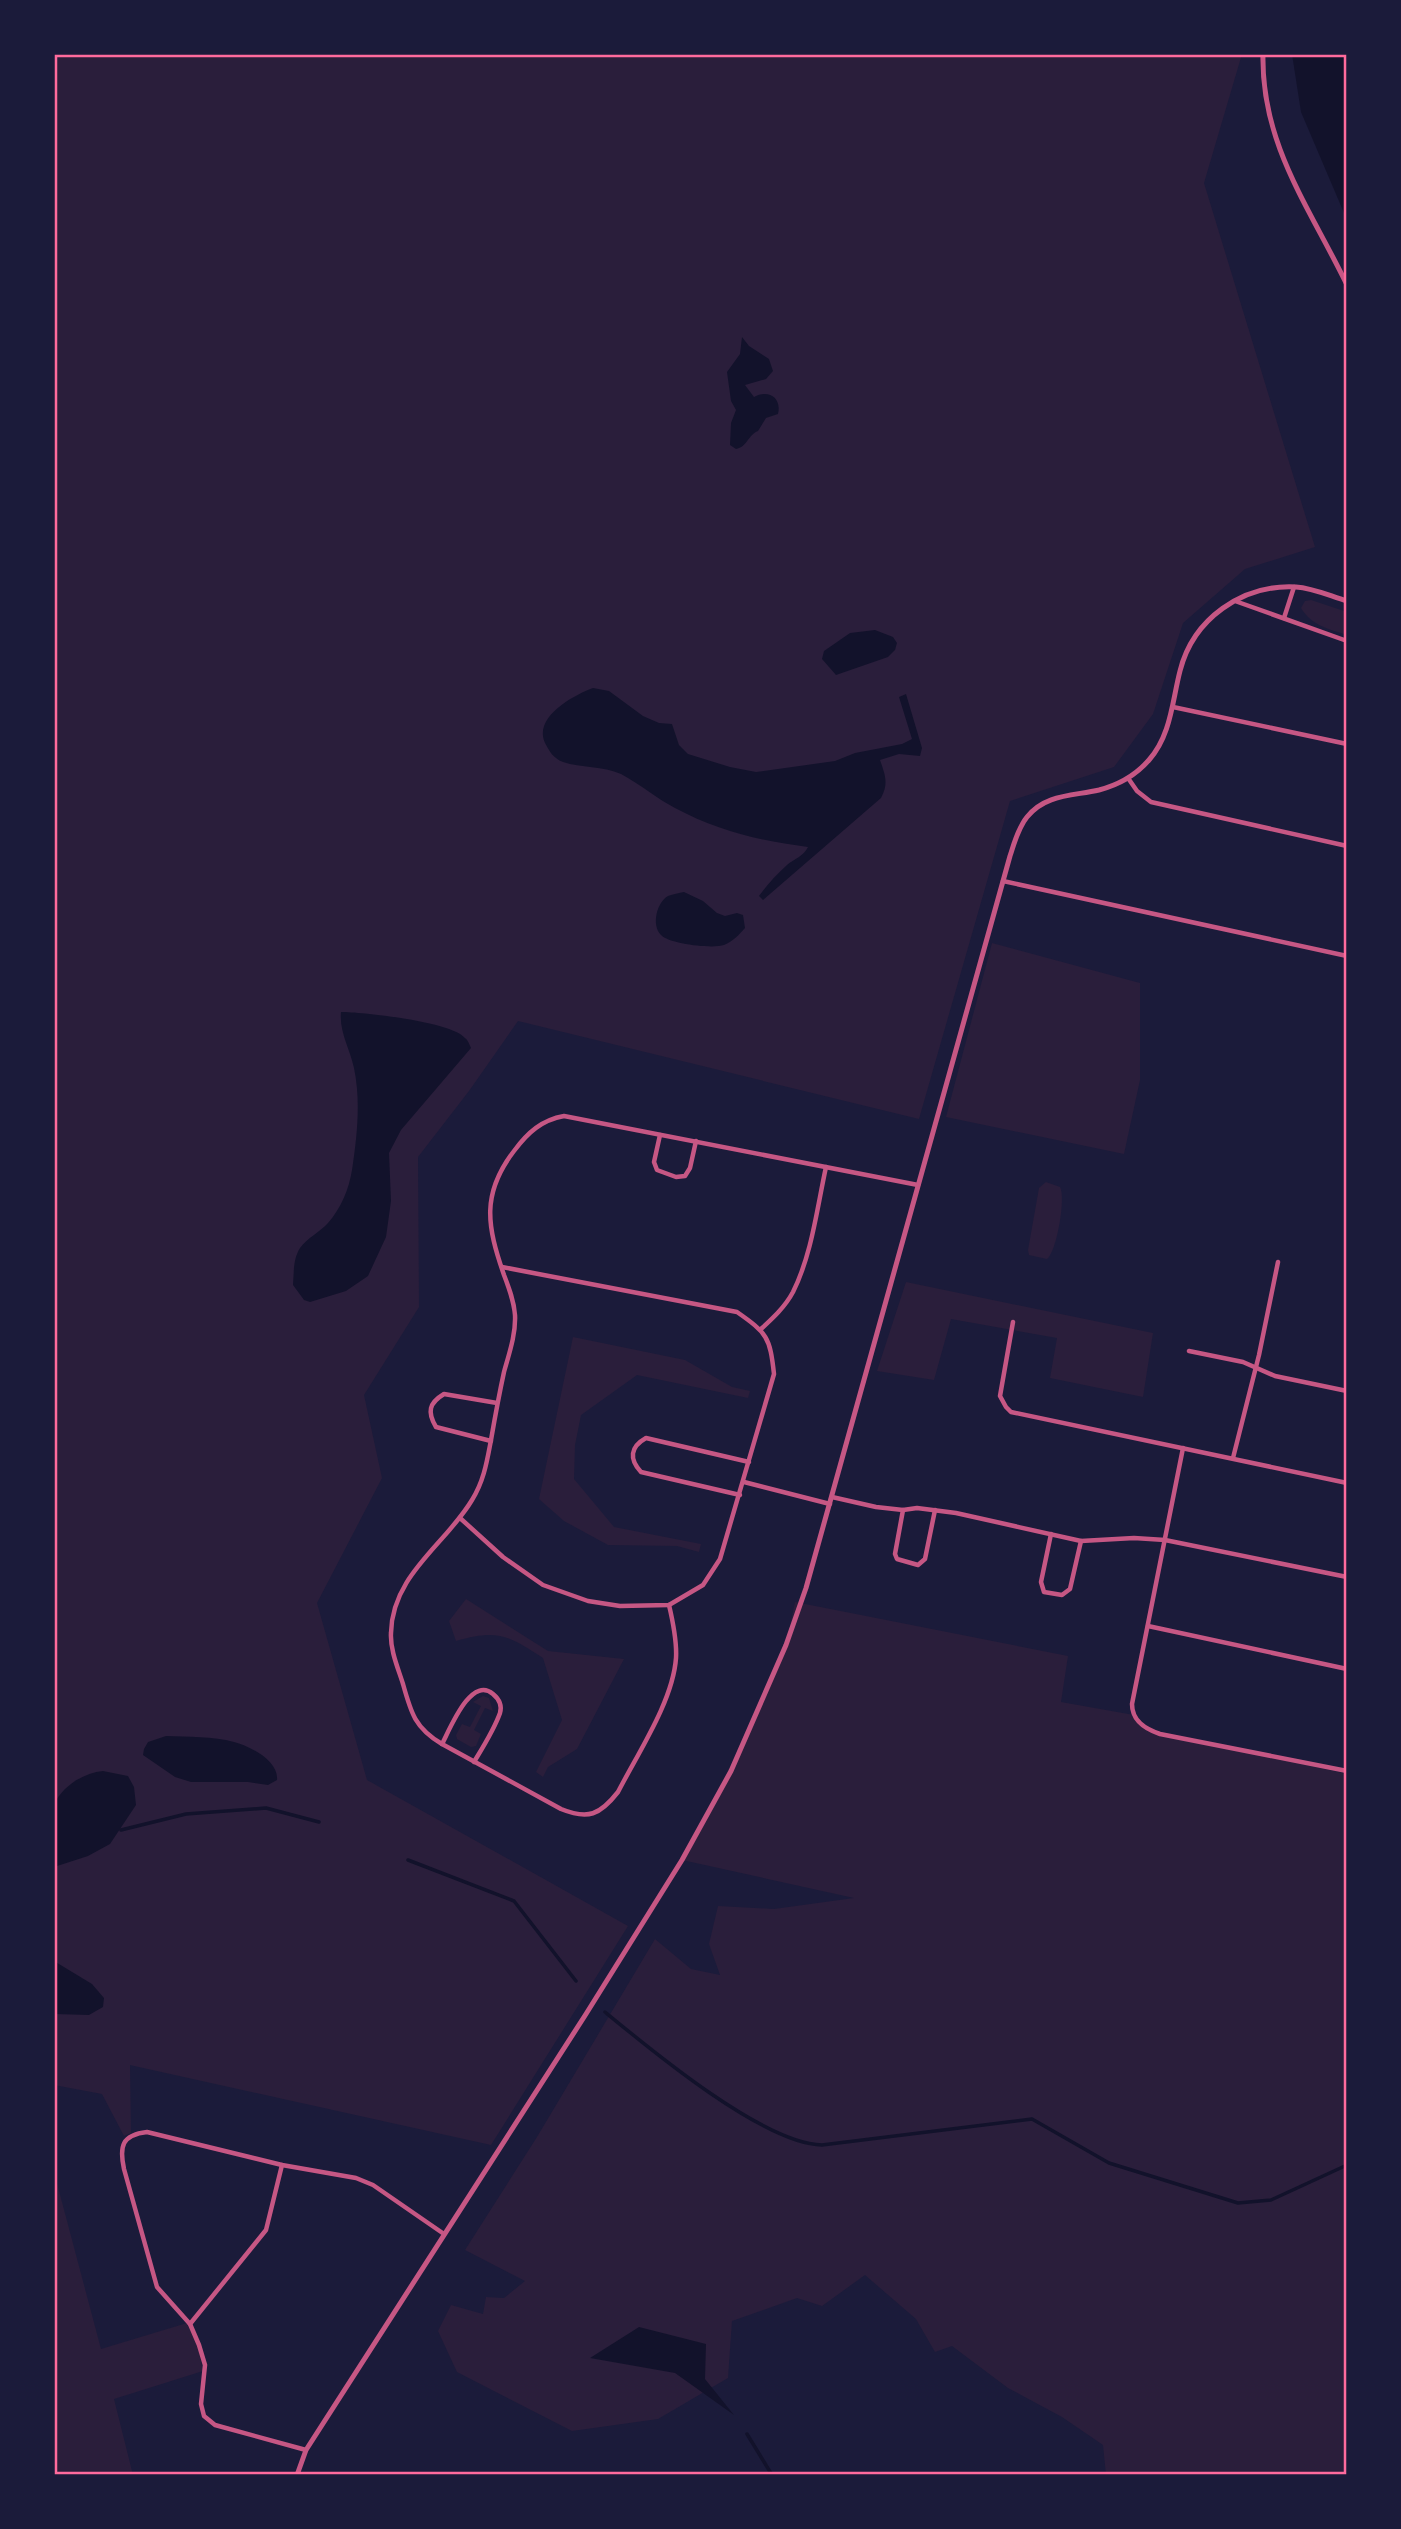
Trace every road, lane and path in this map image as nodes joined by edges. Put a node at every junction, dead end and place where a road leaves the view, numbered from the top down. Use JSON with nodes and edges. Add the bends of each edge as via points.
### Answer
{"nodes":[{"id":1,"x":1263,"y":54,"type":"edge"},
{"id":2,"x":1347,"y":285,"type":"edge"},
{"id":3,"x":1294,"y":587,"type":"junction"},
{"id":4,"x":1235,"y":601,"type":"junction"},
{"id":5,"x":1347,"y":601,"type":"edge"},
{"id":6,"x":1284,"y":618,"type":"junction"},
{"id":7,"x":1347,"y":640,"type":"edge"},
{"id":8,"x":1173,"y":707,"type":"junction"},
{"id":9,"x":1347,"y":744,"type":"edge"},
{"id":10,"x":1128,"y":778,"type":"junction"},
{"id":11,"x":1347,"y":846,"type":"edge"},
{"id":12,"x":1003,"y":881,"type":"junction"},
{"id":13,"x":1347,"y":956,"type":"edge"},
{"id":14,"x":660,"y":1135,"type":"junction"},
{"id":15,"x":696,"y":1141,"type":"junction"},
{"id":16,"x":826,"y":1167,"type":"junction"},
{"id":17,"x":918,"y":1185,"type":"junction"},
{"id":18,"x":1278,"y":1262,"type":"dead end"},
{"id":19,"x":501,"y":1267,"type":"junction"},
{"id":20,"x":1013,"y":1322,"type":"dead end"},
{"id":21,"x":761,"y":1329,"type":"junction"},
{"id":22,"x":1189,"y":1351,"type":"dead end"},
{"id":23,"x":1255,"y":1369,"type":"junction"},
{"id":24,"x":1347,"y":1391,"type":"edge"},
{"id":25,"x":497,"y":1403,"type":"junction"},
{"id":26,"x":491,"y":1441,"type":"junction"},
{"id":27,"x":1183,"y":1448,"type":"junction"},
{"id":28,"x":1233,"y":1458,"type":"junction"},
{"id":29,"x":749,"y":1462,"type":"junction"},
{"id":30,"x":744,"y":1482,"type":"junction"},
{"id":31,"x":1347,"y":1483,"type":"edge"},
{"id":32,"x":740,"y":1495,"type":"junction"},
{"id":33,"x":832,"y":1497,"type":"junction"},
{"id":34,"x":830,"y":1504,"type":"junction"},
{"id":35,"x":903,"y":1510,"type":"junction"},
{"id":36,"x":935,"y":1510,"type":"junction"},
{"id":37,"x":460,"y":1518,"type":"junction"},
{"id":38,"x":1051,"y":1534,"type":"junction"},
{"id":39,"x":1165,"y":1540,"type":"junction"},
{"id":40,"x":1081,"y":1541,"type":"junction"},
{"id":41,"x":1347,"y":1577,"type":"edge"},
{"id":42,"x":670,"y":1605,"type":"junction"},
{"id":43,"x":1148,"y":1626,"type":"junction"},
{"id":44,"x":1347,"y":1669,"type":"edge"},
{"id":45,"x":442,"y":1744,"type":"junction"},
{"id":46,"x":474,"y":1762,"type":"junction"},
{"id":47,"x":1347,"y":1771,"type":"edge"},
{"id":48,"x":282,"y":2165,"type":"junction"},
{"id":49,"x":444,"y":2234,"type":"junction"},
{"id":50,"x":190,"y":2324,"type":"junction"},
{"id":51,"x":306,"y":2450,"type":"junction"},
{"id":52,"x":296,"y":2475,"type":"edge"}],
"edges":[{"from":1,"to":2,"type":"street","via":[[1263,88],[1282,158]]},
{"from":3,"to":4,"type":"street"},
{"from":3,"to":5,"type":"street"},
{"from":3,"to":6,"type":"street"},
{"from":4,"to":6,"type":"street"},
{"from":4,"to":8,"type":"street","via":[[1218,611],[1195,636],[1180,671]]},
{"from":6,"to":7,"type":"street"},
{"from":8,"to":9,"type":"street"},
{"from":8,"to":10,"type":"street","via":[[1160,744]]},
{"from":10,"to":11,"type":"street","via":[[1150,802]]},
{"from":10,"to":12,"type":"street","via":[[1102,789],[1048,799],[1038,807],[1017,835]]},
{"from":12,"to":13,"type":"street"},
{"from":12,"to":17,"type":"street"},
{"from":14,"to":15,"type":"street"},
{"from":14,"to":15,"type":"street","via":[[654,1162],[657,1170],[676,1177],[685,1176],[690,1168]]},
{"from":14,"to":19,"type":"street","via":[[564,1116],[534,1128],[509,1157],[491,1192],[490,1230]]},
{"from":15,"to":16,"type":"street"},
{"from":16,"to":17,"type":"street"},
{"from":16,"to":21,"type":"street","via":[[802,1272],[782,1309]]},
{"from":17,"to":33,"type":"street"},
{"from":18,"to":23,"type":"street"},
{"from":19,"to":21,"type":"street","via":[[737,1312]]},
{"from":19,"to":25,"type":"street","via":[[515,1316]]},
{"from":20,"to":27,"type":"street","via":[[999,1396],[1011,1412]]},
{"from":21,"to":29,"type":"street","via":[[772,1350],[775,1374]]},
{"from":22,"to":23,"type":"street"},
{"from":23,"to":24,"type":"street"},
{"from":23,"to":28,"type":"street"},
{"from":25,"to":26,"type":"street"},
{"from":25,"to":26,"type":"street","via":[[444,1394],[434,1399],[430,1408],[436,1427]]},
{"from":26,"to":37,"type":"street","via":[[479,1489]]},
{"from":27,"to":28,"type":"street"},
{"from":27,"to":39,"type":"street"},
{"from":28,"to":31,"type":"street"},
{"from":29,"to":30,"type":"street"},
{"from":29,"to":32,"type":"street","via":[[646,1438],[632,1454],[633,1464],[641,1472]]},
{"from":30,"to":32,"type":"street"},
{"from":30,"to":34,"type":"street"},
{"from":32,"to":42,"type":"street","via":[[712,1574]]},
{"from":33,"to":34,"type":"street"},
{"from":33,"to":35,"type":"street"},
{"from":34,"to":49,"type":"street","via":[[786,1645],[728,1777],[586,2014]]},
{"from":35,"to":36,"type":"street"},
{"from":35,"to":36,"type":"street","via":[[895,1554],[903,1562],[918,1565],[925,1559]]},
{"from":36,"to":38,"type":"street"},
{"from":37,"to":42,"type":"street","via":[[525,1574],[565,1594],[620,1606]]},
{"from":37,"to":45,"type":"street","via":[[413,1574],[397,1605],[390,1635],[416,1723]]},
{"from":38,"to":40,"type":"street"},
{"from":38,"to":40,"type":"street","via":[[1041,1582],[1044,1592],[1062,1595],[1070,1589]]},
{"from":39,"to":40,"type":"street"},
{"from":39,"to":41,"type":"street"},
{"from":39,"to":43,"type":"street"},
{"from":42,"to":46,"type":"street","via":[[676,1656],[673,1677],[608,1805],[579,1816]]},
{"from":43,"to":44,"type":"street"},
{"from":43,"to":47,"type":"street","via":[[1132,1704],[1144,1727]]},
{"from":45,"to":46,"type":"street"},
{"from":45,"to":46,"type":"street","via":[[468,1698],[484,1689],[492,1693],[501,1711]]},
{"from":48,"to":49,"type":"street","via":[[373,2185]]},
{"from":48,"to":50,"type":"street","via":[[266,2231]]},
{"from":48,"to":50,"type":"street","via":[[147,2132],[134,2133],[125,2140],[121,2153],[124,2169],[157,2287]]},
{"from":49,"to":51,"type":"street"},
{"from":50,"to":51,"type":"street","via":[[205,2365],[204,2416],[215,2425]]},
{"from":51,"to":52,"type":"street"}]}
